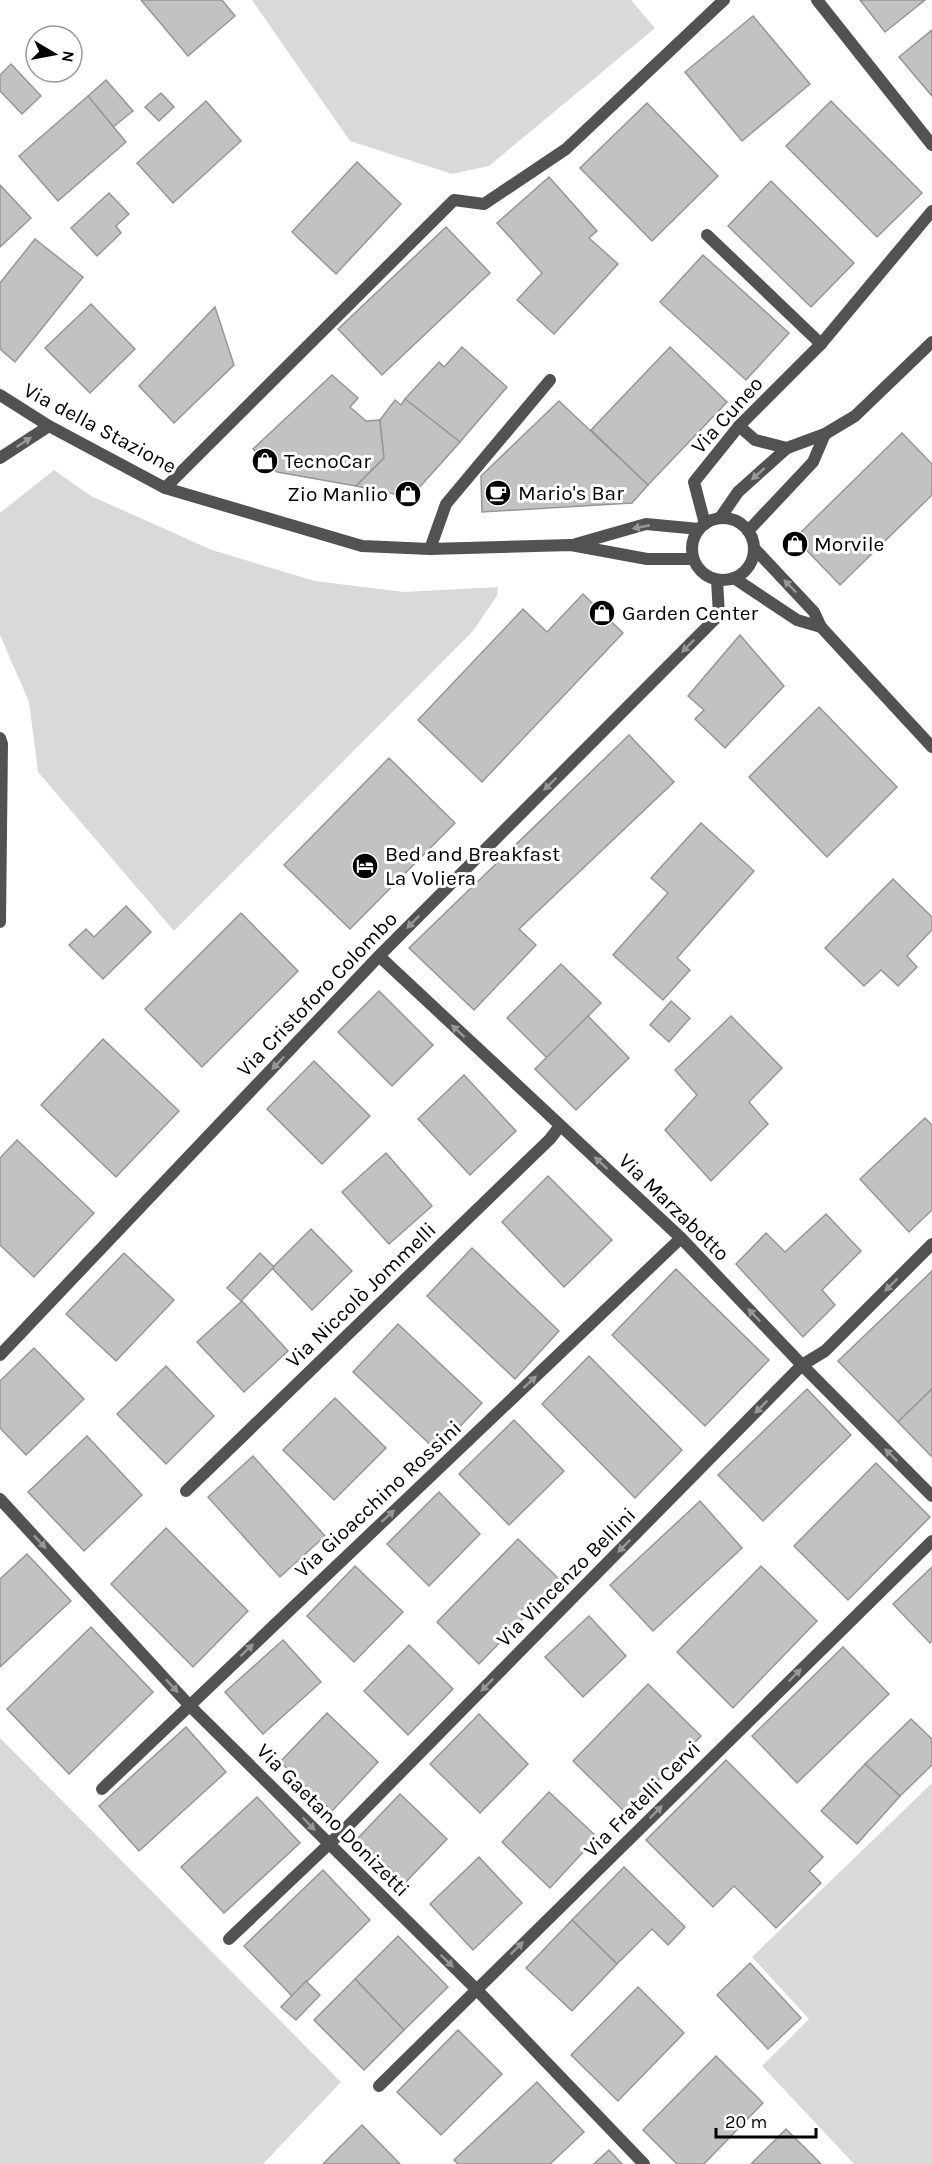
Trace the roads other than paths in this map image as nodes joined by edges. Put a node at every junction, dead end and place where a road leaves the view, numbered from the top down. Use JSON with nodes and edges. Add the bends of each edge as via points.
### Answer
{"nodes":[{"id":1,"x":724,"y":0,"type":"edge"},
{"id":2,"x":817,"y":0,"type":"edge"},
{"id":3,"x":932,"y":146,"type":"edge"},
{"id":4,"x":932,"y":211,"type":"edge"},
{"id":5,"x":707,"y":235,"type":"dead end"},
{"id":6,"x":932,"y":342,"type":"edge"},
{"id":7,"x":821,"y":344,"type":"junction"},
{"id":8,"x":550,"y":380,"type":"dead end"},
{"id":9,"x":0,"y":395,"type":"edge"},
{"id":10,"x":49,"y":426,"type":"junction"},
{"id":11,"x":740,"y":426,"type":"junction"},
{"id":12,"x":825,"y":434,"type":"junction"},
{"id":13,"x":787,"y":448,"type":"junction"},
{"id":14,"x":0,"y":459,"type":"edge"},
{"id":15,"x":165,"y":488,"type":"junction"},
{"id":16,"x":720,"y":518,"type":"junction"},
{"id":17,"x":702,"y":526,"type":"junction"},
{"id":18,"x":748,"y":531,"type":"junction"},
{"id":19,"x":572,"y":545,"type":"junction"},
{"id":20,"x":754,"y":548,"type":"junction"},
{"id":21,"x":430,"y":549,"type":"junction"},
{"id":22,"x":693,"y":559,"type":"junction"},
{"id":23,"x":734,"y":578,"type":"junction"},
{"id":24,"x":717,"y":580,"type":"junction"},
{"id":25,"x":821,"y":627,"type":"junction"},
{"id":26,"x":0,"y":738,"type":"edge"},
{"id":27,"x":932,"y":747,"type":"edge"},
{"id":28,"x":0,"y":922,"type":"edge"},
{"id":29,"x":379,"y":956,"type":"junction"},
{"id":30,"x":560,"y":1126,"type":"junction"},
{"id":31,"x":681,"y":1238,"type":"junction"},
{"id":32,"x":932,"y":1244,"type":"edge"},
{"id":33,"x":0,"y":1355,"type":"edge"},
{"id":34,"x":802,"y":1365,"type":"junction"},
{"id":35,"x":186,"y":1491,"type":"dead end"},
{"id":36,"x":932,"y":1496,"type":"edge"},
{"id":37,"x":0,"y":1499,"type":"edge"},
{"id":38,"x":932,"y":1541,"type":"edge"},
{"id":39,"x":189,"y":1705,"type":"junction"},
{"id":40,"x":102,"y":1789,"type":"dead end"},
{"id":41,"x":328,"y":1844,"type":"junction"},
{"id":42,"x":229,"y":1939,"type":"dead end"},
{"id":43,"x":476,"y":1989,"type":"junction"},
{"id":44,"x":379,"y":2086,"type":"dead end"},
{"id":45,"x":644,"y":2164,"type":"edge"}],
"edges":[{"from":1,"to":15,"type":"street","via":[[566,149],[484,204],[454,200]]},
{"from":2,"to":3,"type":"street"},
{"from":4,"to":7,"type":"street","name":"Via Cuneo"},
{"from":5,"to":7,"type":"street"},
{"from":6,"to":12,"type":"street","via":[[855,416]]},
{"from":7,"to":11,"type":"street","name":"Via Cuneo"},
{"from":8,"to":21,"type":"street","via":[[446,504]]},
{"from":9,"to":10,"type":"street","name":"Via della Stazione"},
{"from":14,"to":10,"type":"street","one_way":true},
{"from":10,"to":15,"type":"street","name":"Via della Stazione"},
{"from":11,"to":13,"type":"street","via":[[755,440]]},
{"from":11,"to":17,"type":"street","name":"Via Cuneo","via":[[694,483]]},
{"from":12,"to":13,"type":"street"},
{"from":12,"to":18,"type":"street","via":[[813,462]]},
{"from":13,"to":16,"type":"street","one_way":true,"via":[[738,492]]},
{"from":15,"to":21,"type":"street","name":"Via della Stazione","via":[[362,546]]},
{"from":16,"to":17,"type":"street"},
{"from":16,"to":18,"type":"street","via":[[735,520]]},
{"from":17,"to":19,"type":"street","name":"Via della Stazione","one_way":true,"via":[[646,524]]},
{"from":17,"to":22,"type":"street","via":[[692,543]]},
{"from":18,"to":20,"type":"street"},
{"from":19,"to":21,"type":"street","name":"Via della Stazione"},
{"from":19,"to":22,"type":"street","name":"Via della Stazione","via":[[647,559]]},
{"from":20,"to":23,"type":"street","via":[[749,566]]},
{"from":25,"to":20,"type":"street","one_way":true,"via":[[814,612]]},
{"from":22,"to":24,"type":"street","via":[[701,571]]},
{"from":23,"to":24,"type":"street"},
{"from":23,"to":25,"type":"street","via":[[796,620]]},
{"from":24,"to":29,"type":"street","name":"Via Cristoforo Colombo","one_way":true,"via":[[719,615]]},
{"from":25,"to":27,"type":"street"},
{"from":26,"to":28,"type":"street"},
{"from":30,"to":29,"type":"street","name":"Via Marzabotto","one_way":true},
{"from":29,"to":33,"type":"street","name":"Via Cristoforo Colombo","one_way":true},
{"from":31,"to":30,"type":"street","name":"Via Marzabotto","one_way":true},
{"from":30,"to":35,"type":"street","name":"Via Niccolò Jommelli"},
{"from":34,"to":31,"type":"street","name":"Via Marzabotto","one_way":true},
{"from":39,"to":31,"type":"street","name":"Via Gioacchino Rossini","one_way":true},
{"from":32,"to":34,"type":"street","name":"Via Vincenzo Bellini","one_way":true,"via":[[825,1352]]},
{"from":36,"to":34,"type":"street","name":"Via Marzabotto","one_way":true},
{"from":34,"to":41,"type":"street","name":"Via Vincenzo Bellini","one_way":true},
{"from":37,"to":39,"type":"street","name":"Via Gaetano Donizetti","one_way":true},
{"from":43,"to":38,"type":"street","name":"Via Fratelli Cervi","one_way":true},
{"from":39,"to":40,"type":"street","name":"Via Gioacchino Rossini"},
{"from":39,"to":41,"type":"street","name":"Via Gaetano Donizetti","one_way":true},
{"from":41,"to":42,"type":"street","name":"Via Vincenzo Bellini"},
{"from":41,"to":43,"type":"street","name":"Via Gaetano Donizetti","one_way":true},
{"from":43,"to":44,"type":"street","name":"Via Fratelli Cervi"},
{"from":43,"to":45,"type":"street","name":"Via Gaetano Donizetti"}]}
